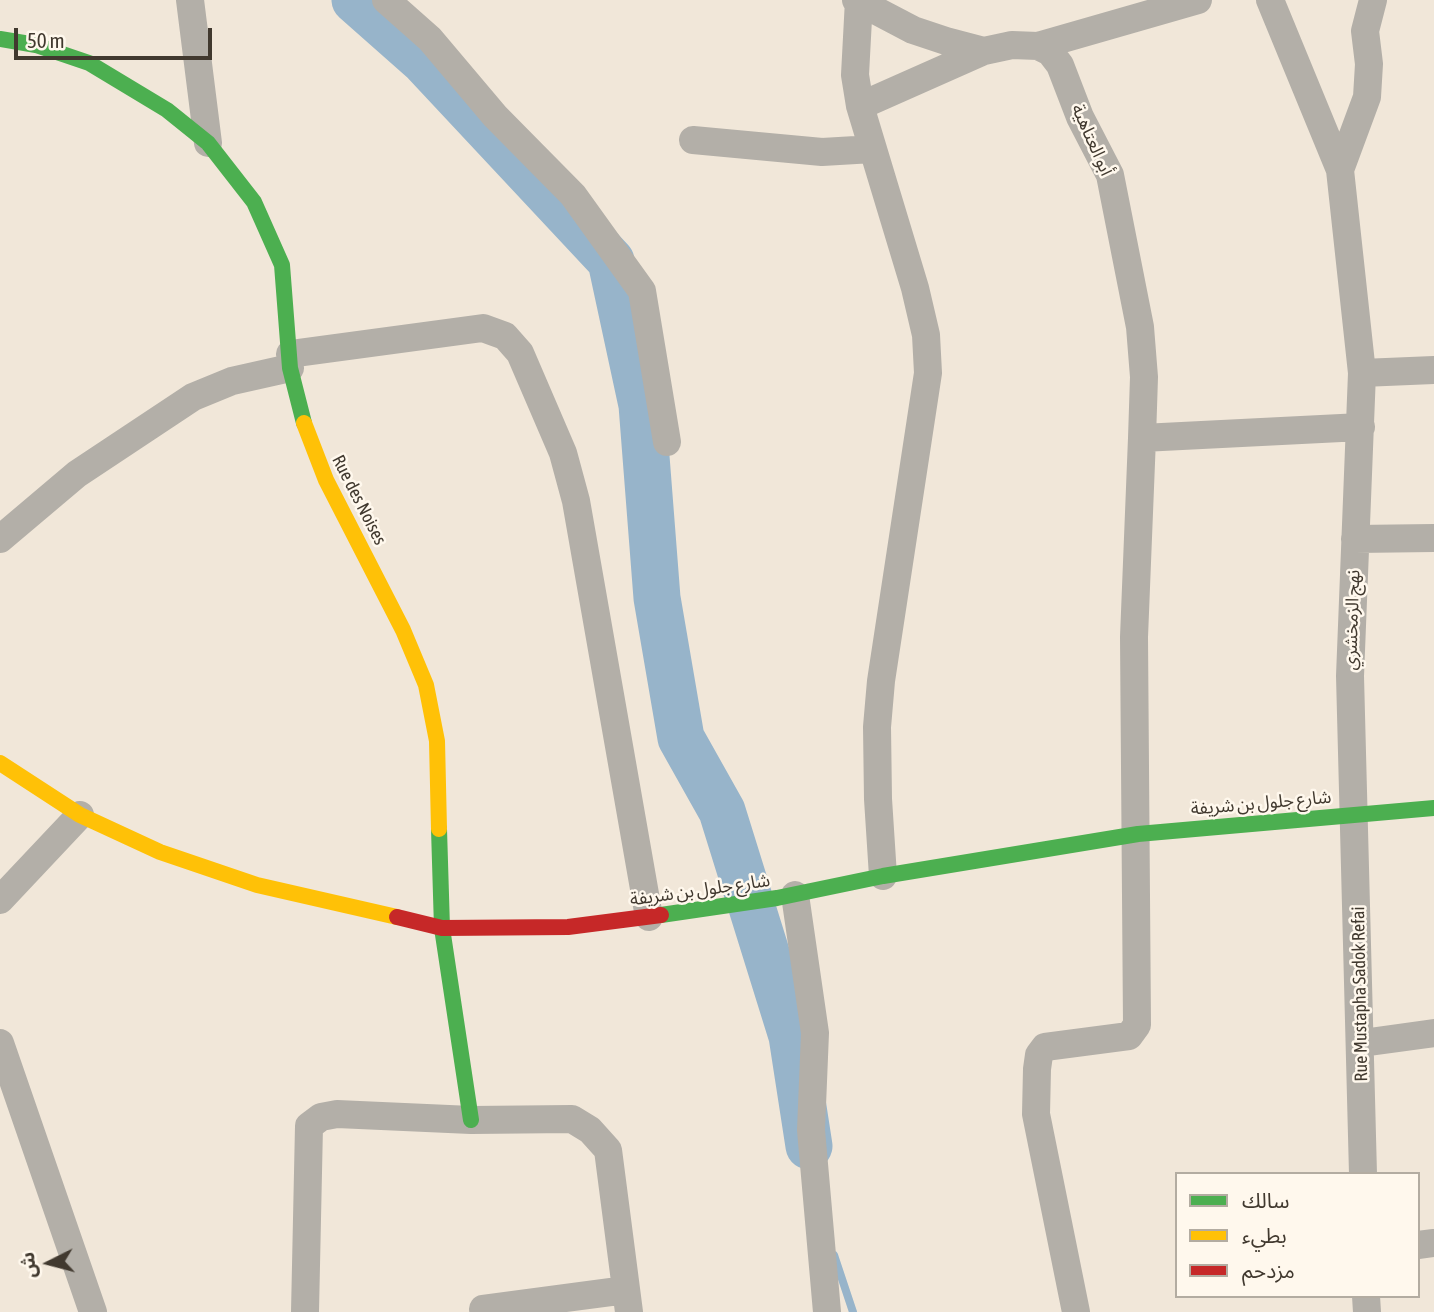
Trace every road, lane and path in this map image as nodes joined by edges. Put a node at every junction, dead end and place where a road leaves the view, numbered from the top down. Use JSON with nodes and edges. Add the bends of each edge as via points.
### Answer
{"nodes":[{"id":1,"x":190,"y":0,"type":"edge"},
{"id":2,"x":386,"y":0,"type":"edge"},
{"id":3,"x":1198,"y":0,"type":"edge"},
{"id":4,"x":1270,"y":0,"type":"edge"},
{"id":5,"x":1373,"y":0,"type":"edge"},
{"id":6,"x":858,"y":1,"type":"edge"},
{"id":7,"x":0,"y":38,"type":"edge"},
{"id":8,"x":1038,"y":46,"type":"junction"},
{"id":9,"x":984,"y":51,"type":"junction"},
{"id":10,"x":860,"y":106,"type":"junction"},
{"id":11,"x":692,"y":141,"type":"dead end"},
{"id":12,"x":208,"y":144,"type":"junction"},
{"id":13,"x":873,"y":149,"type":"junction"},
{"id":14,"x":1340,"y":170,"type":"junction"},
{"id":15,"x":290,"y":361,"type":"junction"},
{"id":16,"x":1434,"y":370,"type":"edge"},
{"id":17,"x":1362,"y":373,"type":"junction"},
{"id":18,"x":1361,"y":427,"type":"junction"},
{"id":19,"x":1142,"y":438,"type":"junction"},
{"id":20,"x":667,"y":442,"type":"dead end"},
{"id":21,"x":1355,"y":538,"type":"junction"},
{"id":22,"x":1434,"y":538,"type":"edge"},
{"id":23,"x":0,"y":539,"type":"edge"},
{"id":24,"x":0,"y":762,"type":"edge"},
{"id":25,"x":1434,"y":808,"type":"edge"},
{"id":26,"x":1354,"y":814,"type":"junction"},
{"id":27,"x":80,"y":815,"type":"junction"},
{"id":28,"x":1138,"y":834,"type":"junction"},
{"id":29,"x":883,"y":876,"type":"junction"},
{"id":30,"x":786,"y":897,"type":"junction"},
{"id":31,"x":0,"y":900,"type":"edge"},
{"id":32,"x":649,"y":917,"type":"junction"},
{"id":33,"x":442,"y":928,"type":"junction"},
{"id":34,"x":1434,"y":1033,"type":"edge"},
{"id":35,"x":0,"y":1043,"type":"edge"},
{"id":36,"x":1362,"y":1043,"type":"junction"},
{"id":37,"x":471,"y":1120,"type":"junction"},
{"id":38,"x":1363,"y":1172,"type":"edge"},
{"id":39,"x":627,"y":1301,"type":"edge"},
{"id":40,"x":483,"y":1309,"type":"dead end"},
{"id":41,"x":93,"y":1312,"type":"edge"},
{"id":42,"x":305,"y":1312,"type":"edge"},
{"id":43,"x":827,"y":1312,"type":"edge"},
{"id":44,"x":1076,"y":1312,"type":"edge"}],
"edges":[{"from":1,"to":12,"type":"street"},
{"from":2,"to":20,"type":"street","via":[[430,39],[495,116],[573,195],[642,291]]},
{"from":3,"to":8,"type":"street"},
{"from":4,"to":14,"type":"street"},
{"from":5,"to":14,"type":"street","via":[[1365,31],[1367,97]]},
{"from":6,"to":9,"type":"street","via":[[913,30]]},
{"from":6,"to":10,"type":"street","via":[[855,75]]},
{"from":7,"to":12,"type":"main road","name":"Rue des Noises","via":[[89,63],[167,110]]},
{"from":8,"to":9,"type":"street","via":[[1012,44]]},
{"from":8,"to":19,"type":"street","name":"أبو العتاهية","via":[[1060,65],[1110,175],[1140,327]]},
{"from":9,"to":10,"type":"street"},
{"from":10,"to":13,"type":"street"},
{"from":11,"to":13,"type":"street","via":[[822,152]]},
{"from":12,"to":15,"type":"main road","name":"Rue des Noises","via":[[254,202],[272,237],[288,299]]},
{"from":13,"to":29,"type":"street","via":[[915,288],[929,373],[881,681],[878,788]]},
{"from":14,"to":17,"type":"street"},
{"from":15,"to":23,"type":"street","via":[[193,397],[76,474]]},
{"from":15,"to":32,"type":"street","via":[[473,328],[495,331],[513,343],[564,453],[576,501]]},
{"from":15,"to":33,"type":"main road","name":"Rue des Noises","via":[[309,441],[426,685],[437,741]]},
{"from":16,"to":17,"type":"street"},
{"from":17,"to":18,"type":"street","name":"نهج الزمخشري"},
{"from":18,"to":19,"type":"street"},
{"from":18,"to":21,"type":"street","name":"نهج الزمخشري"},
{"from":19,"to":28,"type":"street","name":"أبو العتاهية","via":[[1134,637]]},
{"from":21,"to":22,"type":"street"},
{"from":21,"to":26,"type":"street","name":"نهج الزمخشري","via":[[1350,676]]},
{"from":24,"to":27,"type":"main road","name":"شارع جلول بن شريفة"},
{"from":25,"to":26,"type":"main road","name":"شارع جلول بن شريفة"},
{"from":26,"to":28,"type":"main road","name":"شارع جلول بن شريفة"},
{"from":26,"to":36,"type":"street","name":"Rue Mustapha Sadok Refai"},
{"from":27,"to":31,"type":"street"},
{"from":27,"to":33,"type":"main road","name":"شارع جلول بن شريفة","via":[[160,852],[257,885]]},
{"from":28,"to":29,"type":"main road","name":"شارع جلول بن شريفة"},
{"from":28,"to":44,"type":"street","name":"أبو العتاهية","via":[[1137,1025],[1129,1036],[1045,1047],[1037,1069],[1036,1114]]},
{"from":29,"to":30,"type":"main road","name":"شارع جلول بن شريفة"},
{"from":30,"to":32,"type":"main road","name":"شارع جلول بن شريفة"},
{"from":30,"to":43,"type":"street","via":[[815,1034],[811,1130]]},
{"from":32,"to":33,"type":"main road","name":"شارع جلول بن شريفة","via":[[568,927]]},
{"from":33,"to":37,"type":"main road","name":"Rue des Noises"},
{"from":34,"to":36,"type":"street"},
{"from":35,"to":41,"type":"street"},
{"from":36,"to":38,"type":"street","name":"Rue Mustapha Sadok Refai"},
{"from":37,"to":39,"type":"street","via":[[572,1119],[608,1150]]},
{"from":37,"to":42,"type":"street","via":[[337,1114],[309,1126]]},
{"from":39,"to":40,"type":"street"}]}
